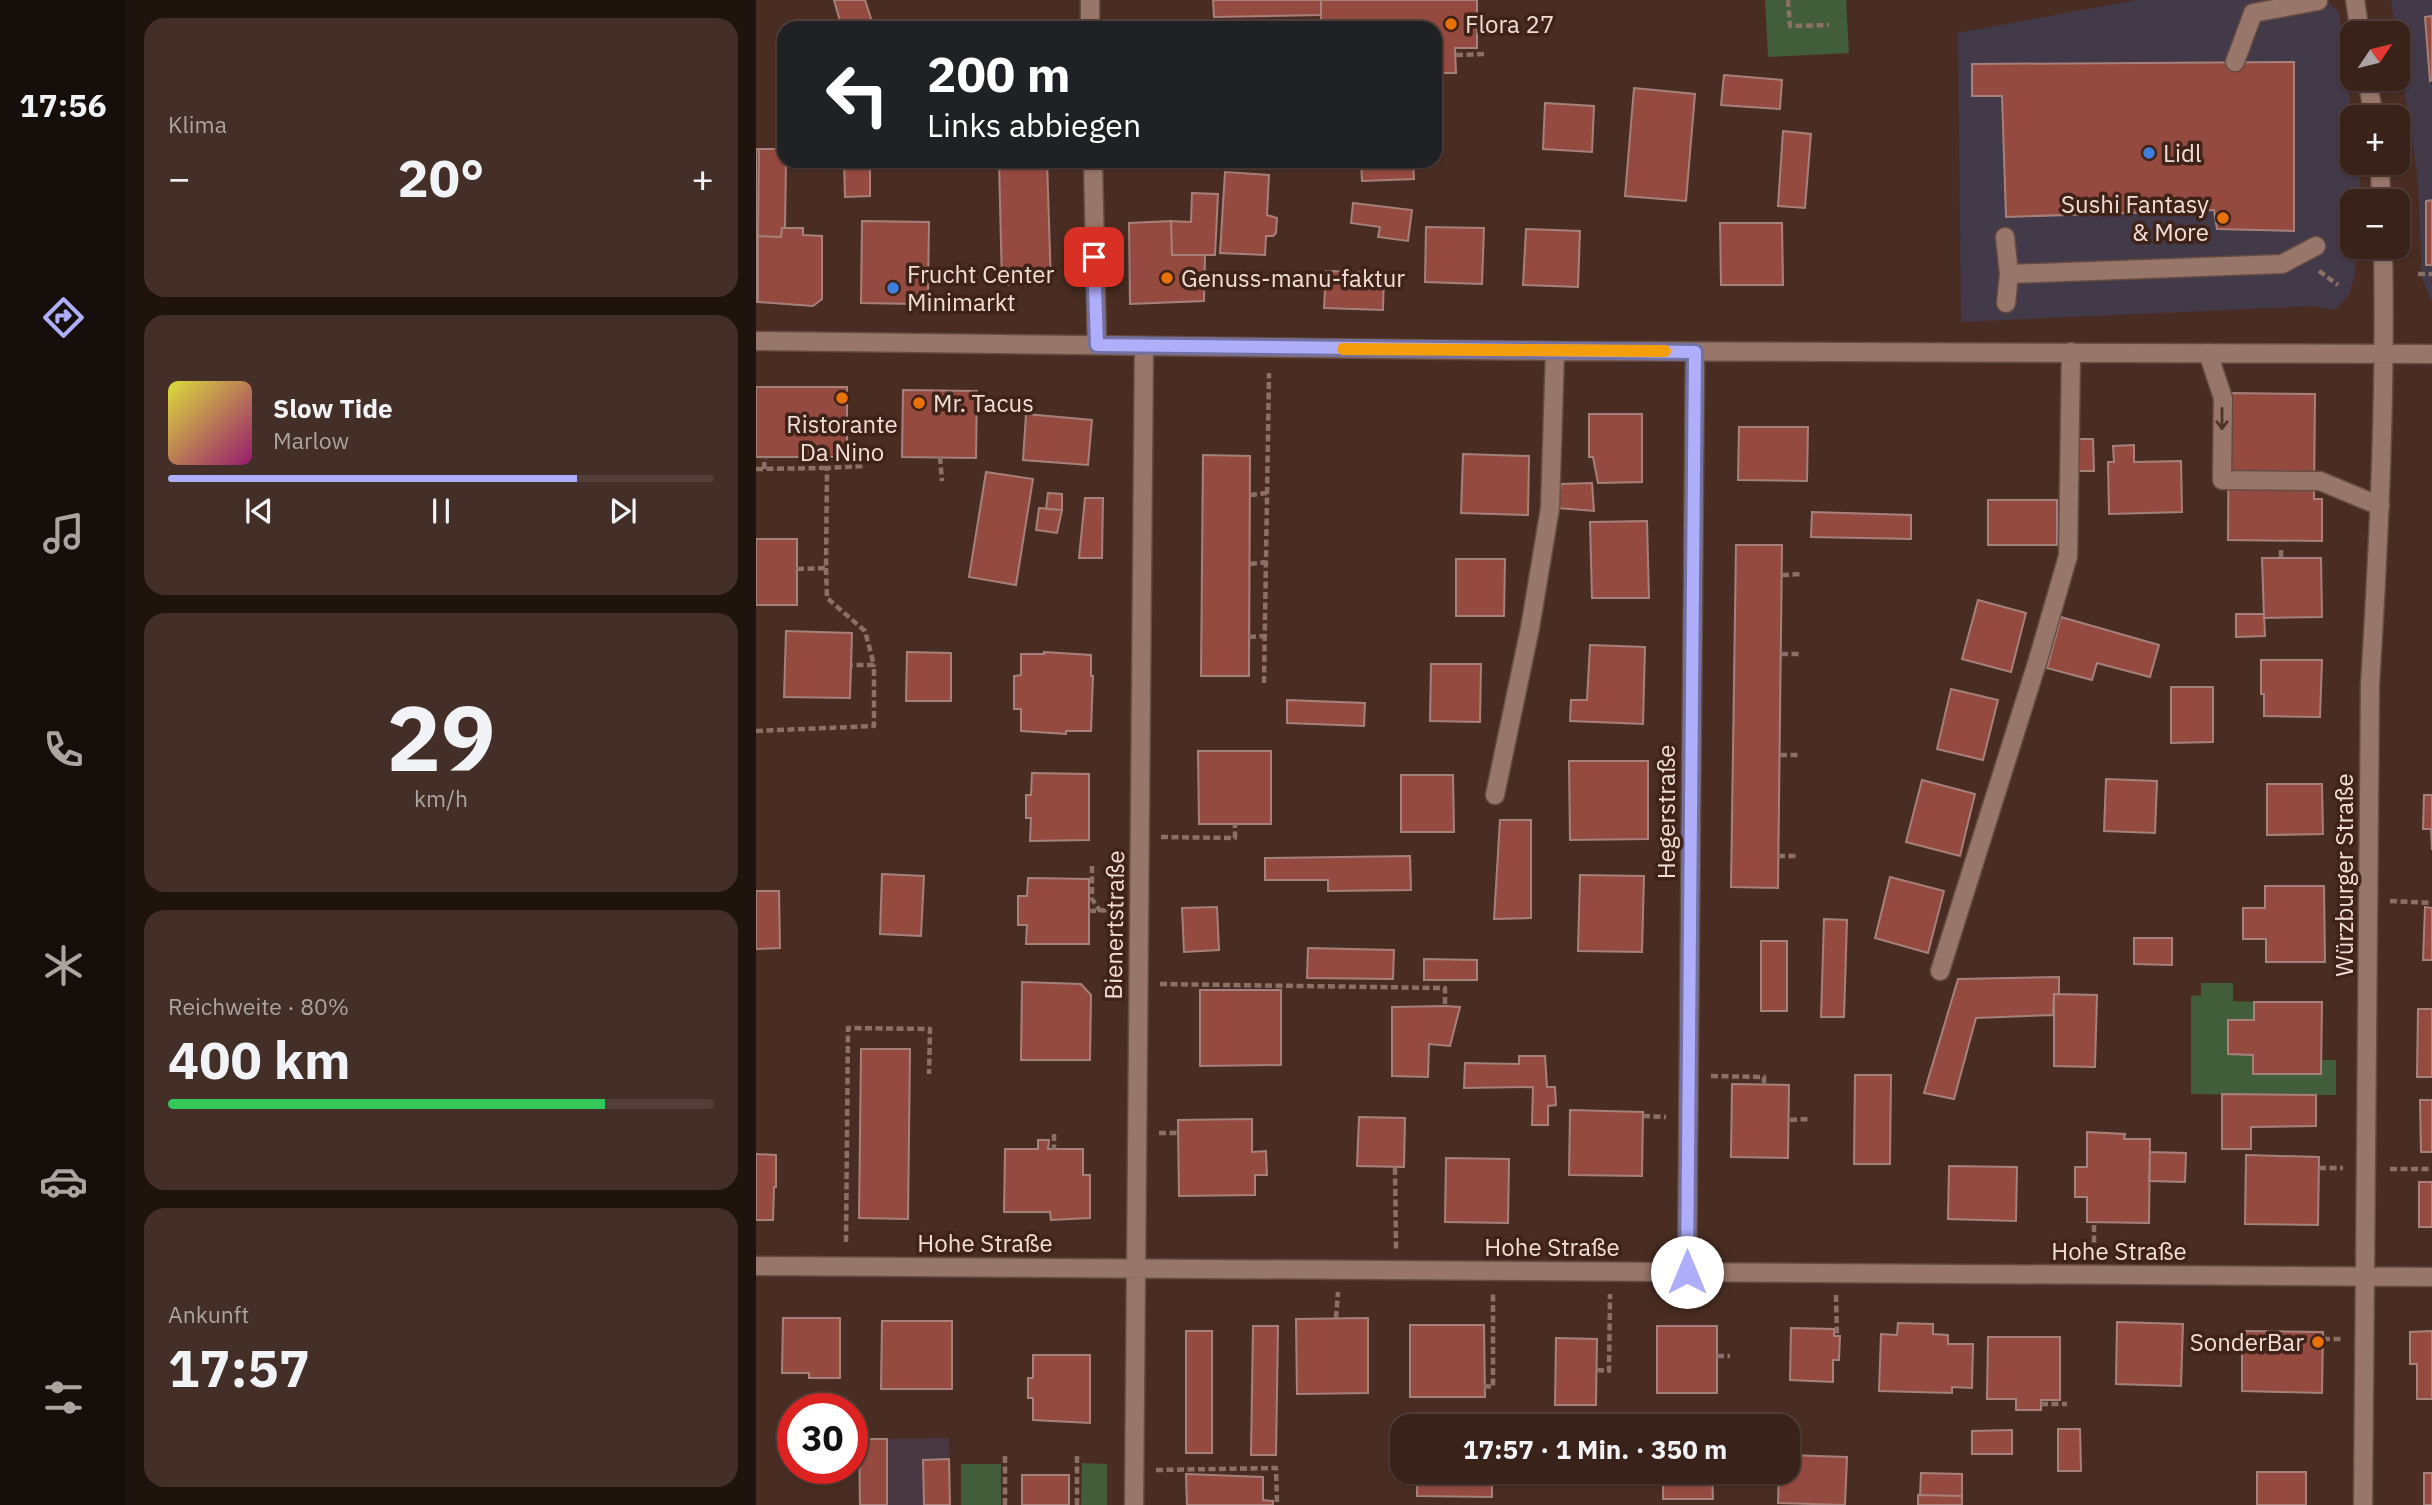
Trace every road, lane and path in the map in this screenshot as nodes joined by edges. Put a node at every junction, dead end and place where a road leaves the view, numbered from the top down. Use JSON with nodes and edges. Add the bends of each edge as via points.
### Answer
{"nodes":[{"id":1,"x":1090,"y":0,"type":"edge"},
{"id":2,"x":1788,"y":0,"type":"edge"},
{"id":3,"x":2355,"y":0,"type":"edge"},
{"id":4,"x":2318,"y":1,"type":"edge"},
{"id":5,"x":1090,"y":21,"type":"edge"},
{"id":6,"x":2358,"y":21,"type":"edge"},
{"id":7,"x":1829,"y":26,"type":"dead end"},
{"id":8,"x":1486,"y":54,"type":"dead end"},
{"id":9,"x":1456,"y":55,"type":"dead end"},
{"id":10,"x":2235,"y":62,"type":"dead end"},
{"id":11,"x":1093,"y":168,"type":"edge"},
{"id":12,"x":2005,"y":237,"type":"dead end"},
{"id":13,"x":2316,"y":246,"type":"dead end"},
{"id":14,"x":2383,"y":259,"type":"edge"},
{"id":15,"x":2317,"y":269,"type":"dead end"},
{"id":16,"x":2009,"y":274,"type":"junction"},
{"id":17,"x":2418,"y":274,"type":"dead end"},
{"id":18,"x":2432,"y":274,"type":"edge"},
{"id":19,"x":2338,"y":285,"type":"dead end"},
{"id":20,"x":2006,"y":303,"type":"dead end"},
{"id":21,"x":756,"y":341,"type":"edge"},
{"id":22,"x":1097,"y":345,"type":"junction"},
{"id":23,"x":1144,"y":346,"type":"junction"},
{"id":24,"x":1555,"y":351,"type":"junction"},
{"id":25,"x":1695,"y":352,"type":"junction"},
{"id":26,"x":2071,"y":352,"type":"junction"},
{"id":27,"x":2208,"y":353,"type":"junction"},
{"id":28,"x":2385,"y":353,"type":"junction"},
{"id":29,"x":2432,"y":354,"type":"edge"},
{"id":30,"x":1269,"y":373,"type":"dead end"},
{"id":31,"x":765,"y":457,"type":"dead end"},
{"id":32,"x":940,"y":457,"type":"dead end"},
{"id":33,"x":863,"y":466,"type":"dead end"},
{"id":34,"x":827,"y":468,"type":"junction"},
{"id":35,"x":756,"y":469,"type":"edge"},
{"id":36,"x":764,"y":469,"type":"junction"},
{"id":37,"x":942,"y":481,"type":"dead end"},
{"id":38,"x":1267,"y":493,"type":"junction"},
{"id":39,"x":1250,"y":495,"type":"dead end"},
{"id":40,"x":2379,"y":506,"type":"junction"},
{"id":41,"x":2281,"y":550,"type":"dead end"},
{"id":42,"x":2281,"y":558,"type":"dead end"},
{"id":43,"x":1266,"y":562,"type":"junction"},
{"id":44,"x":1250,"y":564,"type":"dead end"},
{"id":45,"x":826,"y":568,"type":"junction"},
{"id":46,"x":797,"y":569,"type":"dead end"},
{"id":47,"x":1802,"y":574,"type":"dead end"},
{"id":48,"x":1782,"y":575,"type":"dead end"},
{"id":49,"x":1265,"y":636,"type":"junction"},
{"id":50,"x":1249,"y":637,"type":"dead end"},
{"id":51,"x":1781,"y":654,"type":"dead end"},
{"id":52,"x":1802,"y":654,"type":"dead end"},
{"id":53,"x":851,"y":665,"type":"dead end"},
{"id":54,"x":874,"y":665,"type":"junction"},
{"id":55,"x":1264,"y":683,"type":"dead end"},
{"id":56,"x":756,"y":731,"type":"edge"},
{"id":57,"x":1780,"y":755,"type":"dead end"},
{"id":58,"x":1801,"y":755,"type":"dead end"},
{"id":59,"x":1495,"y":795,"type":"dead end"},
{"id":60,"x":1235,"y":824,"type":"dead end"},
{"id":61,"x":1139,"y":837,"type":"junction"},
{"id":62,"x":1778,"y":856,"type":"dead end"},
{"id":63,"x":1799,"y":856,"type":"dead end"},
{"id":64,"x":1092,"y":866,"type":"dead end"},
{"id":65,"x":2368,"y":900,"type":"junction"},
{"id":66,"x":2432,"y":902,"type":"edge"},
{"id":67,"x":1116,"y":910,"type":"dead end"},
{"id":68,"x":1089,"y":911,"type":"dead end"},
{"id":69,"x":1100,"y":911,"type":"junction"},
{"id":70,"x":1940,"y":971,"type":"dead end"},
{"id":71,"x":1138,"y":984,"type":"junction"},
{"id":72,"x":1445,"y":1006,"type":"dead end"},
{"id":73,"x":929,"y":1074,"type":"dead end"},
{"id":74,"x":1689,"y":1076,"type":"junction"},
{"id":75,"x":1764,"y":1084,"type":"dead end"},
{"id":76,"x":1808,"y":1119,"type":"dead end"},
{"id":77,"x":1790,"y":1120,"type":"dead end"},
{"id":78,"x":1054,"y":1134,"type":"dead end"},
{"id":79,"x":1054,"y":1150,"type":"dead end"},
{"id":80,"x":1395,"y":1168,"type":"dead end"},
{"id":81,"x":846,"y":1243,"type":"dead end"},
{"id":82,"x":756,"y":1266,"type":"edge"},
{"id":83,"x":1136,"y":1269,"type":"junction"},
{"id":84,"x":1396,"y":1270,"type":"junction"},
{"id":85,"x":1493,"y":1271,"type":"junction"},
{"id":86,"x":1611,"y":1272,"type":"junction"},
{"id":87,"x":1687,"y":1272,"type":"junction"},
{"id":88,"x":1835,"y":1273,"type":"junction"},
{"id":89,"x":2365,"y":1277,"type":"junction"},
{"id":90,"x":2432,"y":1278,"type":"edge"},
{"id":91,"x":1837,"y":1336,"type":"dead end"},
{"id":92,"x":1717,"y":1356,"type":"dead end"},
{"id":93,"x":1730,"y":1356,"type":"dead end"},
{"id":94,"x":1597,"y":1370,"type":"dead end"},
{"id":95,"x":1484,"y":1386,"type":"dead end"},
{"id":96,"x":2041,"y":1404,"type":"dead end"},
{"id":97,"x":2067,"y":1404,"type":"dead end"},
{"id":98,"x":1005,"y":1453,"type":"dead end"},
{"id":99,"x":1077,"y":1454,"type":"dead end"},
{"id":100,"x":1155,"y":1470,"type":"dead end"},
{"id":101,"x":1005,"y":1505,"type":"edge"},
{"id":102,"x":1077,"y":1505,"type":"edge"},
{"id":103,"x":1133,"y":1505,"type":"edge"},
{"id":104,"x":1277,"y":1505,"type":"edge"},
{"id":105,"x":2363,"y":1505,"type":"edge"}],
"edges":[{"from":1,"to":5,"type":"street"},
{"from":2,"to":7,"type":"path","via":[[1790,26]]},
{"from":3,"to":6,"type":"street"},
{"from":4,"to":10,"type":"street","via":[[2253,13]]},
{"from":8,"to":9,"type":"path"},
{"from":11,"to":22,"type":"street"},
{"from":12,"to":16,"type":"street"},
{"from":13,"to":16,"type":"street","via":[[2282,264]]},
{"from":14,"to":28,"type":"street","name":"Würzburger Straße"},
{"from":15,"to":19,"type":"path"},
{"from":16,"to":20,"type":"street"},
{"from":17,"to":18,"type":"path"},
{"from":21,"to":22,"type":"street"},
{"from":22,"to":23,"type":"street"},
{"from":23,"to":24,"type":"street"},
{"from":23,"to":61,"type":"street","name":"Bienertstraße"},
{"from":24,"to":25,"type":"street"},
{"from":24,"to":59,"type":"street","via":[[1550,508]]},
{"from":25,"to":26,"type":"street"},
{"from":25,"to":74,"type":"street","name":"Hegerstraße"},
{"from":26,"to":27,"type":"street"},
{"from":26,"to":70,"type":"street","via":[[2068,556]]},
{"from":27,"to":28,"type":"street"},
{"from":27,"to":40,"type":"street","one_way":true,"via":[[2222,398],[2222,480],[2320,481]]},
{"from":28,"to":29,"type":"street"},
{"from":28,"to":40,"type":"street","name":"Würzburger Straße"},
{"from":30,"to":38,"type":"path"},
{"from":31,"to":36,"type":"path"},
{"from":32,"to":37,"type":"path"},
{"from":33,"to":34,"type":"path"},
{"from":34,"to":36,"type":"path"},
{"from":34,"to":45,"type":"path"},
{"from":35,"to":36,"type":"path"},
{"from":38,"to":39,"type":"path"},
{"from":38,"to":43,"type":"path"},
{"from":40,"to":65,"type":"street","name":"Würzburger Straße"},
{"from":41,"to":42,"type":"path"},
{"from":43,"to":44,"type":"path"},
{"from":43,"to":49,"type":"path"},
{"from":45,"to":46,"type":"path"},
{"from":45,"to":54,"type":"path","via":[[827,598],[866,631]]},
{"from":47,"to":48,"type":"path"},
{"from":49,"to":50,"type":"path"},
{"from":49,"to":55,"type":"path"},
{"from":51,"to":52,"type":"path"},
{"from":53,"to":54,"type":"path"},
{"from":54,"to":56,"type":"path","via":[[874,726]]},
{"from":57,"to":58,"type":"path"},
{"from":60,"to":61,"type":"path","via":[[1235,838]]},
{"from":61,"to":71,"type":"street","name":"Bienertstraße"},
{"from":62,"to":63,"type":"path"},
{"from":64,"to":69,"type":"path","via":[[1092,899]]},
{"from":65,"to":66,"type":"path"},
{"from":65,"to":89,"type":"street","name":"Würzburger Straße"},
{"from":67,"to":69,"type":"path"},
{"from":68,"to":69,"type":"path"},
{"from":71,"to":72,"type":"path","via":[[1445,988]]},
{"from":71,"to":83,"type":"street","name":"Bienertstraße"},
{"from":73,"to":81,"type":"path","via":[[930,1029],[848,1028]]},
{"from":74,"to":75,"type":"path","via":[[1764,1077]]},
{"from":74,"to":87,"type":"street","name":"Hegerstraße"},
{"from":76,"to":77,"type":"path"},
{"from":78,"to":79,"type":"path"},
{"from":80,"to":84,"type":"path"},
{"from":82,"to":83,"type":"street","name":"Hohe Straße"},
{"from":83,"to":84,"type":"street","name":"Hohe Straße"},
{"from":83,"to":103,"type":"street","name":"Bienertstraße"},
{"from":84,"to":85,"type":"street","name":"Hohe Straße"},
{"from":85,"to":86,"type":"street","name":"Hohe Straße"},
{"from":85,"to":95,"type":"path","via":[[1493,1387]]},
{"from":86,"to":87,"type":"street","name":"Hohe Straße"},
{"from":86,"to":94,"type":"path","via":[[1609,1371]]},
{"from":87,"to":88,"type":"street","name":"Hohe Straße"},
{"from":88,"to":89,"type":"street","name":"Hohe Straße"},
{"from":88,"to":91,"type":"path"},
{"from":89,"to":90,"type":"street","name":"Hohe Straße"},
{"from":89,"to":105,"type":"street","name":"Würzburger Straße"},
{"from":92,"to":93,"type":"path"},
{"from":96,"to":97,"type":"path"},
{"from":98,"to":101,"type":"path"},
{"from":99,"to":102,"type":"path"},
{"from":100,"to":104,"type":"path","via":[[1276,1468]]}]}
